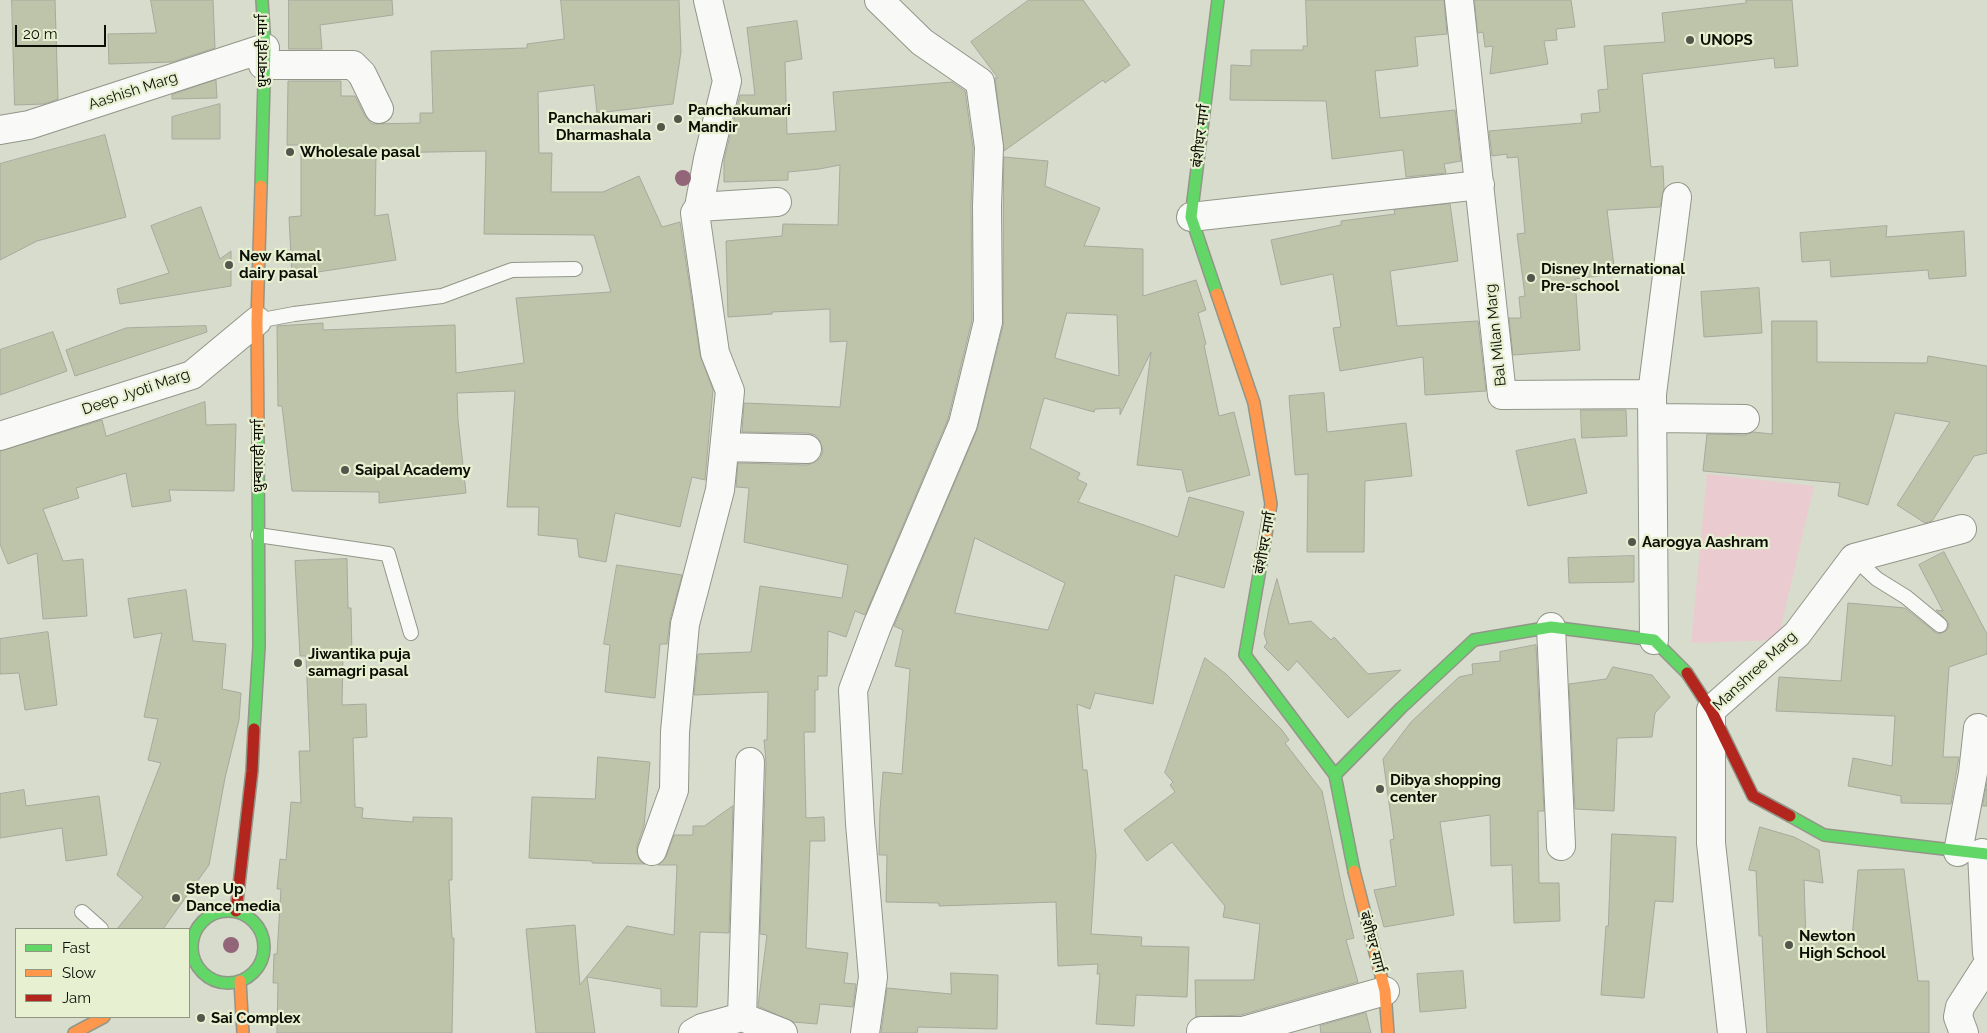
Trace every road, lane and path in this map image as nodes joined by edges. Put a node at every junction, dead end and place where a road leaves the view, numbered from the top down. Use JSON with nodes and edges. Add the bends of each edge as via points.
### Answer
{"nodes":[{"id":1,"x":262,"y":0,"type":"edge"},
{"id":2,"x":708,"y":0,"type":"edge"},
{"id":3,"x":879,"y":0,"type":"edge"},
{"id":4,"x":1218,"y":0,"type":"edge"},
{"id":5,"x":1459,"y":0,"type":"edge"},
{"id":6,"x":264,"y":57,"type":"junction"},
{"id":7,"x":379,"y":109,"type":"dead end"},
{"id":8,"x":0,"y":130,"type":"edge"},
{"id":9,"x":1480,"y":185,"type":"junction"},
{"id":10,"x":1677,"y":197,"type":"dead end"},
{"id":11,"x":777,"y":202,"type":"dead end"},
{"id":12,"x":699,"y":207,"type":"junction"},
{"id":13,"x":1191,"y":217,"type":"junction"},
{"id":14,"x":575,"y":269,"type":"dead end"},
{"id":15,"x":257,"y":321,"type":"junction"},
{"id":16,"x":1653,"y":406,"type":"junction"},
{"id":17,"x":1745,"y":419,"type":"dead end"},
{"id":18,"x":0,"y":436,"type":"edge"},
{"id":19,"x":725,"y":447,"type":"junction"},
{"id":20,"x":807,"y":449,"type":"dead end"},
{"id":21,"x":1962,"y":529,"type":"dead end"},
{"id":22,"x":258,"y":535,"type":"junction"},
{"id":23,"x":1854,"y":558,"type":"junction"},
{"id":24,"x":1940,"y":625,"type":"dead end"},
{"id":25,"x":1551,"y":626,"type":"junction"},
{"id":26,"x":411,"y":633,"type":"dead end"},
{"id":27,"x":1654,"y":640,"type":"junction"},
{"id":28,"x":1710,"y":710,"type":"junction"},
{"id":29,"x":1978,"y":728,"type":"dead end"},
{"id":30,"x":750,"y":762,"type":"dead end"},
{"id":31,"x":1336,"y":775,"type":"junction"},
{"id":32,"x":1561,"y":846,"type":"dead end"},
{"id":33,"x":652,"y":851,"type":"dead end"},
{"id":34,"x":1976,"y":853,"type":"edge"},
{"id":35,"x":236,"y":911,"type":"junction"},
{"id":36,"x":82,"y":912,"type":"dead end"},
{"id":37,"x":100,"y":928,"type":"edge"},
{"id":38,"x":1987,"y":953,"type":"edge"},
{"id":39,"x":190,"y":957,"type":"edge"},
{"id":40,"x":1987,"y":965,"type":"edge"},
{"id":41,"x":240,"y":981,"type":"junction"},
{"id":42,"x":1385,"y":991,"type":"junction"},
{"id":43,"x":742,"y":1016,"type":"junction"},
{"id":44,"x":102,"y":1018,"type":"edge"},
{"id":45,"x":1201,"y":1030,"type":"dead end"},
{"id":46,"x":74,"y":1033,"type":"edge"},
{"id":47,"x":243,"y":1033,"type":"edge"},
{"id":48,"x":693,"y":1033,"type":"edge"},
{"id":49,"x":783,"y":1033,"type":"edge"},
{"id":50,"x":865,"y":1033,"type":"edge"},
{"id":51,"x":1388,"y":1033,"type":"edge"},
{"id":52,"x":1732,"y":1033,"type":"edge"},
{"id":53,"x":1964,"y":1033,"type":"edge"}],
"edges":[{"from":1,"to":6,"type":"main road","name":"धुम्बाराही मार्ग"},
{"from":2,"to":12,"type":"street","via":[[727,81]]},
{"from":3,"to":50,"type":"street","via":[[922,42],[980,82],[989,147],[986,206],[988,322],[963,424],[853,690],[873,977]]},
{"from":4,"to":13,"type":"main road","name":"बंशीधर मार्ग"},
{"from":5,"to":9,"type":"street","name":"Bal Milan Marg"},
{"from":6,"to":7,"type":"street","name":"Aashish Marg","via":[[353,65],[362,74]]},
{"from":6,"to":8,"type":"street","name":"Aashish Marg","via":[[29,125]]},
{"from":6,"to":15,"type":"main road","name":"धुम्बाराही मार्ग"},
{"from":9,"to":13,"type":"street"},
{"from":9,"to":16,"type":"street","name":"Bal Milan Marg","via":[[1502,395]]},
{"from":10,"to":16,"type":"street"},
{"from":11,"to":12,"type":"street"},
{"from":12,"to":19,"type":"street","via":[[695,213],[715,352],[730,391]]},
{"from":13,"to":31,"type":"main road","name":"बंशीधर मार्ग","via":[[1254,403],[1271,504],[1245,655]]},
{"from":14,"to":15,"type":"lane","via":[[512,270],[442,296]]},
{"from":15,"to":18,"type":"street","name":"Deep Jyoti Marg","via":[[192,375]]},
{"from":15,"to":22,"type":"main road","name":"धुम्बाराही मार्ग"},
{"from":16,"to":17,"type":"street"},
{"from":16,"to":27,"type":"street"},
{"from":19,"to":20,"type":"street"},
{"from":19,"to":33,"type":"street","via":[[720,490],[685,624],[675,732],[674,790]]},
{"from":21,"to":23,"type":"street"},
{"from":22,"to":26,"type":"lane","via":[[388,554]]},
{"from":22,"to":35,"type":"main road","name":"धुम्बाराही मार्ग","via":[[259,647],[252,771]]},
{"from":23,"to":24,"type":"lane"},
{"from":23,"to":28,"type":"street","name":"Manshree Marg","via":[[1797,634]]},
{"from":25,"to":27,"type":"main road"},
{"from":25,"to":31,"type":"main road","via":[[1474,640]]},
{"from":25,"to":32,"type":"street"},
{"from":27,"to":28,"type":"main road","via":[[1686,672]]},
{"from":28,"to":34,"type":"main road","via":[[1753,796],[1824,835]]},
{"from":28,"to":52,"type":"street","name":"Manshree Marg","via":[[1711,843]]},
{"from":29,"to":34,"type":"street","via":[[1973,773]]},
{"from":30,"to":43,"type":"street"},
{"from":31,"to":42,"type":"main road","name":"बंशीधर मार्ग","via":[[1359,894]]},
{"from":34,"to":38,"type":"street"},
{"from":35,"to":39,"type":"main road","via":[[218,912],[206,917],[196,929]]},
{"from":35,"to":41,"type":"main road","via":[[250,917],[257,926],[263,949],[261,963]]},
{"from":36,"to":37,"type":"lane"},
{"from":39,"to":41,"type":"main road","via":[[208,977],[222,982]]},
{"from":40,"to":53,"type":"street","via":[[1960,1007],[1958,1017]]},
{"from":41,"to":47,"type":"main road"},
{"from":42,"to":45,"type":"street","via":[[1243,1031]]},
{"from":42,"to":51,"type":"main road","name":"बंशीधर मार्ग"},
{"from":43,"to":48,"type":"street"},
{"from":43,"to":49,"type":"street"},
{"from":44,"to":46,"type":"main road"}]}
